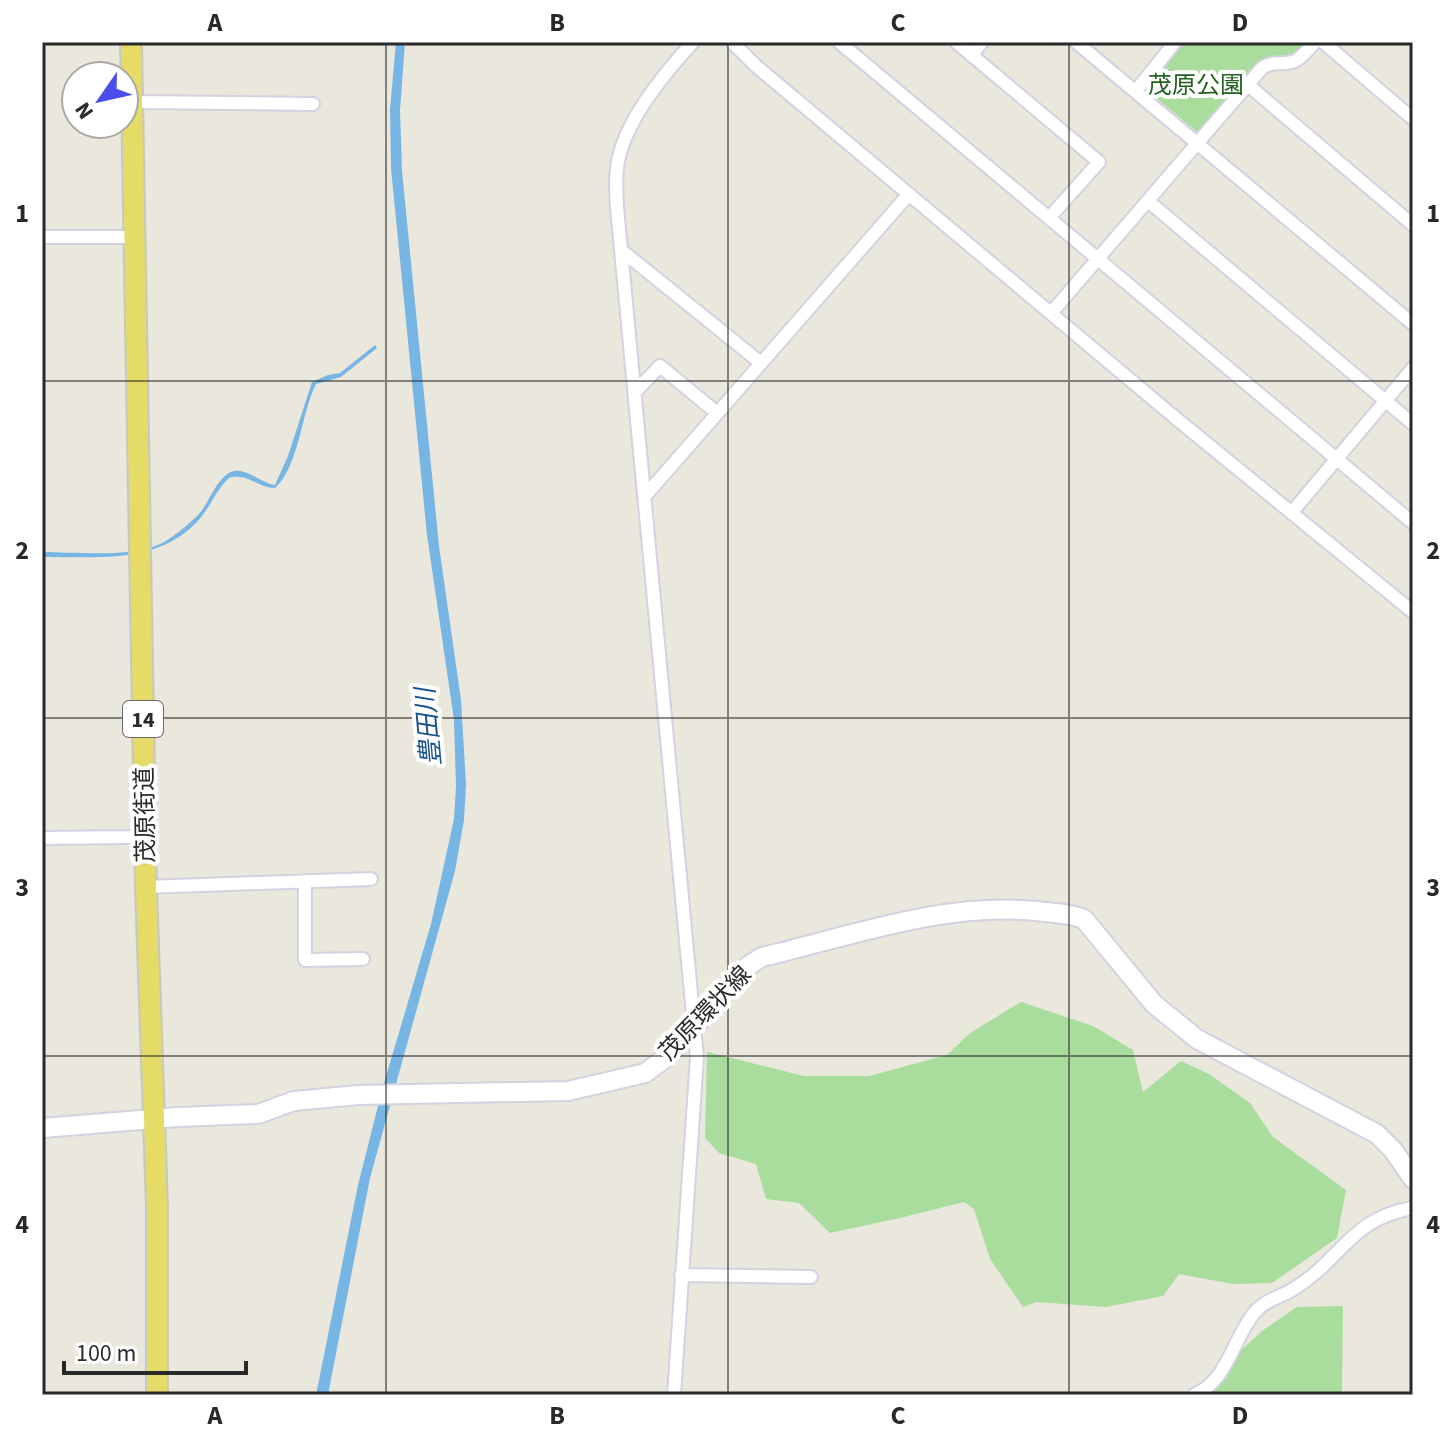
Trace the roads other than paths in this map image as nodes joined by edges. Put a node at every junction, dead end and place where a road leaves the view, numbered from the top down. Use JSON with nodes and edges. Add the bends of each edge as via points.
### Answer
{"nodes":[{"id":1,"x":693,"y":42,"type":"edge"},
{"id":2,"x":732,"y":42,"type":"edge"},
{"id":3,"x":839,"y":42,"type":"edge"},
{"id":4,"x":956,"y":42,"type":"edge"},
{"id":5,"x":982,"y":42,"type":"edge"},
{"id":6,"x":1076,"y":42,"type":"edge"},
{"id":7,"x":1175,"y":42,"type":"edge"},
{"id":8,"x":1315,"y":42,"type":"edge"},
{"id":9,"x":1323,"y":42,"type":"edge"},
{"id":10,"x":971,"y":55,"type":"junction"},
{"id":11,"x":1248,"y":85,"type":"junction"},
{"id":12,"x":1136,"y":91,"type":"junction"},
{"id":13,"x":140,"y":102,"type":"edge"},
{"id":14,"x":313,"y":104,"type":"dead end"},
{"id":15,"x":1413,"y":119,"type":"edge"},
{"id":16,"x":133,"y":140,"type":"edge"},
{"id":17,"x":1198,"y":143,"type":"junction"},
{"id":18,"x":909,"y":194,"type":"junction"},
{"id":19,"x":1148,"y":201,"type":"junction"},
{"id":20,"x":1049,"y":218,"type":"junction"},
{"id":21,"x":1413,"y":225,"type":"edge"},
{"id":22,"x":42,"y":237,"type":"edge"},
{"id":23,"x":134,"y":237,"type":"junction"},
{"id":24,"x":621,"y":250,"type":"junction"},
{"id":25,"x":1097,"y":260,"type":"junction"},
{"id":26,"x":1052,"y":312,"type":"junction"},
{"id":27,"x":1413,"y":324,"type":"edge"},
{"id":28,"x":761,"y":363,"type":"junction"},
{"id":29,"x":1413,"y":368,"type":"edge"},
{"id":30,"x":635,"y":392,"type":"junction"},
{"id":31,"x":1386,"y":400,"type":"junction"},
{"id":32,"x":717,"y":413,"type":"junction"},
{"id":33,"x":1413,"y":424,"type":"edge"},
{"id":34,"x":1336,"y":460,"type":"junction"},
{"id":35,"x":645,"y":496,"type":"junction"},
{"id":36,"x":1292,"y":512,"type":"junction"},
{"id":37,"x":1413,"y":523,"type":"edge"},
{"id":38,"x":1413,"y":612,"type":"edge"},
{"id":39,"x":145,"y":833,"type":"junction"},
{"id":40,"x":42,"y":838,"type":"edge"},
{"id":41,"x":371,"y":879,"type":"dead end"},
{"id":42,"x":305,"y":881,"type":"junction"},
{"id":43,"x":146,"y":887,"type":"junction"},
{"id":44,"x":363,"y":959,"type":"dead end"},
{"id":45,"x":695,"y":1023,"type":"junction"},
{"id":46,"x":153,"y":1119,"type":"junction"},
{"id":47,"x":42,"y":1128,"type":"edge"},
{"id":48,"x":1413,"y":1179,"type":"edge"},
{"id":49,"x":1413,"y":1208,"type":"edge"},
{"id":50,"x":681,"y":1275,"type":"junction"},
{"id":51,"x":811,"y":1277,"type":"dead end"},
{"id":52,"x":157,"y":1395,"type":"edge"},
{"id":53,"x":674,"y":1395,"type":"edge"},
{"id":54,"x":1194,"y":1395,"type":"edge"}],
"edges":[{"from":1,"to":24,"type":"street","via":[[621,144],[616,171]]},
{"from":2,"to":18,"type":"street"},
{"from":3,"to":20,"type":"street"},
{"from":4,"to":10,"type":"street"},
{"from":5,"to":10,"type":"street"},
{"from":6,"to":12,"type":"street"},
{"from":7,"to":12,"type":"street"},
{"from":8,"to":11,"type":"street","via":[[1299,59],[1269,63]]},
{"from":9,"to":15,"type":"street"},
{"from":10,"to":20,"type":"street","via":[[1099,162]]},
{"from":11,"to":17,"type":"street"},
{"from":11,"to":21,"type":"street"},
{"from":12,"to":17,"type":"street"},
{"from":13,"to":14,"type":"street"},
{"from":16,"to":23,"type":"main road","name":"茂原街道","number":"14"},
{"from":17,"to":19,"type":"street"},
{"from":17,"to":27,"type":"street"},
{"from":18,"to":26,"type":"street"},
{"from":18,"to":28,"type":"street"},
{"from":19,"to":25,"type":"street"},
{"from":19,"to":31,"type":"street"},
{"from":20,"to":25,"type":"street"},
{"from":22,"to":23,"type":"street"},
{"from":23,"to":39,"type":"main road","name":"茂原街道","number":"14"},
{"from":24,"to":28,"type":"street"},
{"from":24,"to":30,"type":"street"},
{"from":25,"to":26,"type":"street"},
{"from":25,"to":34,"type":"street"},
{"from":26,"to":36,"type":"street"},
{"from":28,"to":32,"type":"street"},
{"from":29,"to":31,"type":"street"},
{"from":30,"to":32,"type":"street","via":[[660,366]]},
{"from":30,"to":35,"type":"street"},
{"from":31,"to":33,"type":"street"},
{"from":31,"to":34,"type":"street"},
{"from":32,"to":35,"type":"street"},
{"from":34,"to":36,"type":"street"},
{"from":34,"to":37,"type":"street"},
{"from":35,"to":45,"type":"street"},
{"from":36,"to":38,"type":"street"},
{"from":39,"to":40,"type":"street"},
{"from":39,"to":43,"type":"main road","name":"茂原街道","number":"14"},
{"from":41,"to":42,"type":"street"},
{"from":42,"to":43,"type":"street"},
{"from":42,"to":44,"type":"street","via":[[305,960]]},
{"from":43,"to":46,"type":"main road","name":"茂原街道","number":"14"},
{"from":45,"to":46,"type":"main road","name":"茂原環状線","via":[[668,1056],[645,1073],[568,1091],[360,1095],[294,1101],[258,1114]]},
{"from":45,"to":48,"type":"main road","name":"茂原環状線","via":[[762,957],[947,912],[1013,909],[1074,915],[1103,939],[1154,1004],[1197,1039],[1377,1134]]},
{"from":45,"to":50,"type":"street"},
{"from":46,"to":47,"type":"main road","name":"茂原環状線"},
{"from":46,"to":52,"type":"main road","name":"茂原街道","number":"14"},
{"from":49,"to":54,"type":"street","via":[[1378,1217],[1316,1272],[1256,1310],[1217,1379]]},
{"from":50,"to":51,"type":"street"},
{"from":50,"to":53,"type":"street"}]}
